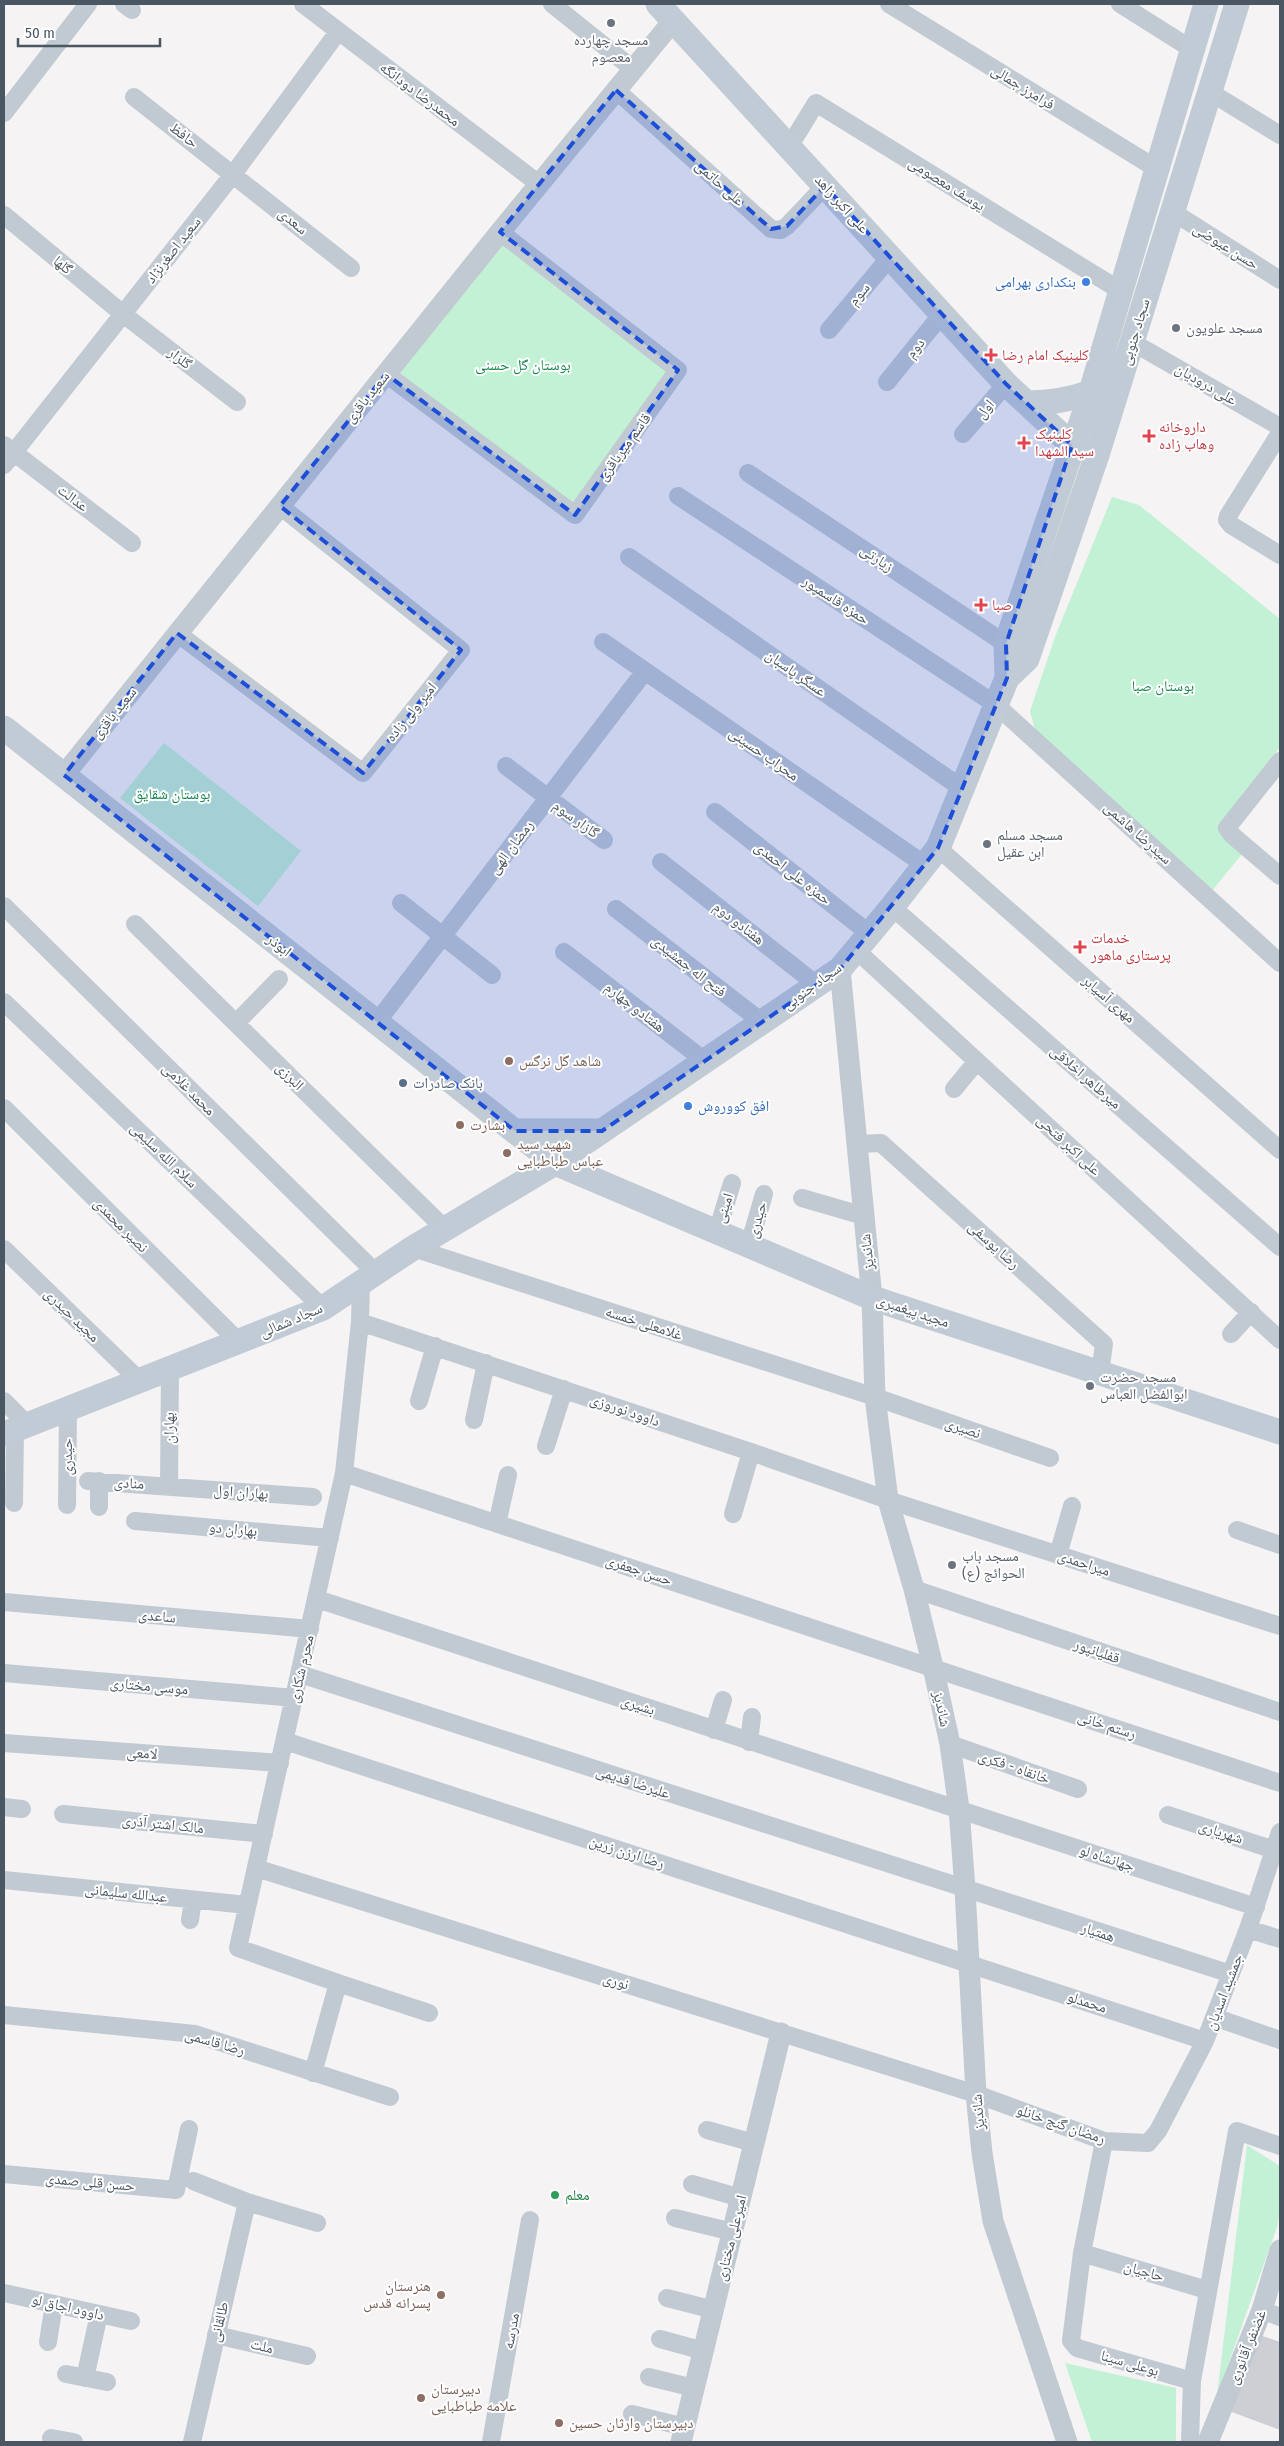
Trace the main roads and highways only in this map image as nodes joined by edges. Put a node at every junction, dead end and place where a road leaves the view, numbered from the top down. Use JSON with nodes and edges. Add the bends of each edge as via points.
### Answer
{"nodes":[{"id":1,"x":1206,"y":4,"type":"edge"},
{"id":2,"x":1237,"y":4,"type":"edge"},
{"id":3,"x":665,"y":12,"type":"edge"},
{"id":4,"x":1193,"y":50,"type":"junction"},
{"id":5,"x":1220,"y":60,"type":"junction"},
{"id":6,"x":1091,"y":392,"type":"junction"},
{"id":7,"x":1028,"y":403,"type":"junction"},
{"id":8,"x":1072,"y":445,"type":"junction"},
{"id":9,"x":1097,"y":455,"type":"junction"},
{"id":10,"x":1007,"y":678,"type":"junction"},
{"id":11,"x":4,"y":728,"type":"edge"},
{"id":12,"x":515,"y":1131,"type":"junction"},
{"id":13,"x":602,"y":1131,"type":"junction"},
{"id":14,"x":555,"y":1163,"type":"junction"},
{"id":15,"x":15,"y":1430,"type":"edge"},
{"id":16,"x":1280,"y":1432,"type":"edge"}],
"edges":[{"from":1,"to":4,"type":"main road","name":"سجاد جنوبی"},
{"from":2,"to":5,"type":"main road","name":"سجاد جنوبی"},
{"from":3,"to":7,"type":"main road","name":"علی اکبر زاهد","via":[[1006,384]]},
{"from":4,"to":5,"type":"main road"},
{"from":4,"to":6,"type":"main road","name":"سجاد جنوبی"},
{"from":5,"to":9,"type":"main road","name":"سجاد جنوبی"},
{"from":6,"to":7,"type":"main road","via":[[1070,400]]},
{"from":6,"to":8,"type":"main road","name":"سجاد جنوبی"},
{"from":7,"to":8,"type":"main road","name":"علی اکبر زاهد"},
{"from":8,"to":9,"type":"main road"},
{"from":8,"to":10,"type":"main road","name":"سجاد جنوبی","via":[[1006,644]]},
{"from":9,"to":10,"type":"main road","name":"سجاد جنوبی","via":[[1027,659]]},
{"from":10,"to":13,"type":"main road","name":"سجاد جنوبی","via":[[963,789],[931,856],[840,969]]},
{"from":11,"to":12,"type":"main road","name":"ابوذر"},
{"from":12,"to":13,"type":"main road"},
{"from":12,"to":14,"type":"main road","name":"ابوذر"},
{"from":13,"to":14,"type":"main road","name":"سجاد جنوبی"},
{"from":14,"to":15,"type":"main road","name":"سجاد شمالی","via":[[444,1228],[323,1308]]},
{"from":14,"to":16,"type":"main road","name":"مجید پیغمبری","via":[[872,1298]]}]}
